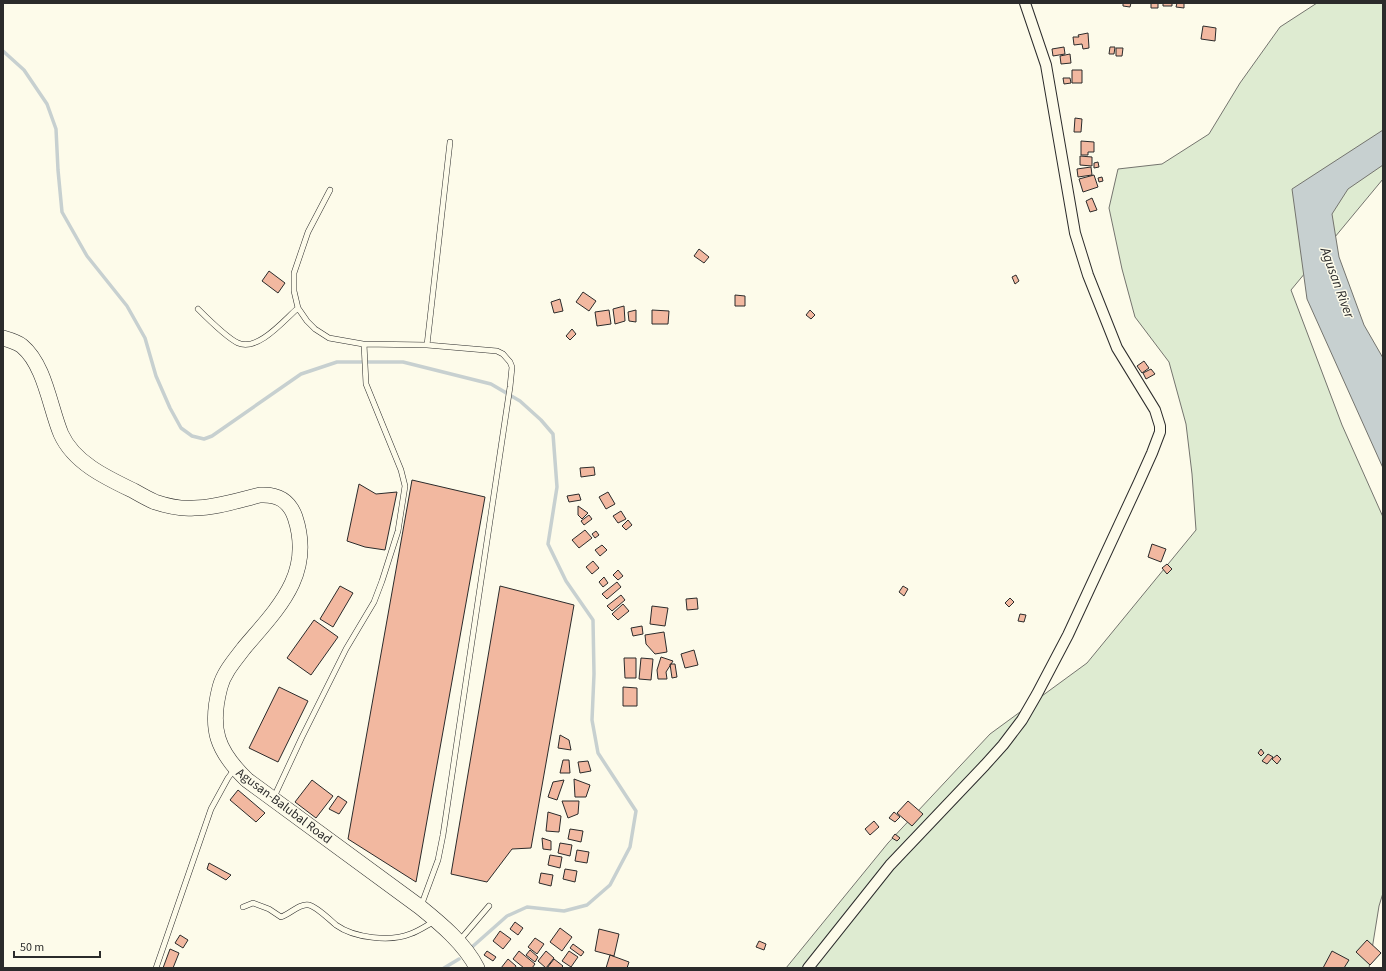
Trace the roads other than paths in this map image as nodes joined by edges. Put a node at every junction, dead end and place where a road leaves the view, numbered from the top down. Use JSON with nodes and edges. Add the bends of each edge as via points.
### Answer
{"nodes":[{"id":1,"x":1025,"y":3,"type":"edge"},
{"id":2,"x":450,"y":142,"type":"dead end"},
{"id":3,"x":330,"y":190,"type":"dead end"},
{"id":4,"x":298,"y":308,"type":"junction"},
{"id":5,"x":198,"y":309,"type":"dead end"},
{"id":6,"x":3,"y":338,"type":"edge"},
{"id":7,"x":364,"y":344,"type":"junction"},
{"id":8,"x":427,"y":345,"type":"junction"},
{"id":9,"x":235,"y":769,"type":"junction"},
{"id":10,"x":273,"y":800,"type":"junction"},
{"id":11,"x":488,"y":906,"type":"dead end"},
{"id":12,"x":244,"y":907,"type":"dead end"},
{"id":13,"x":420,"y":907,"type":"junction"},
{"id":14,"x":436,"y":920,"type":"junction"},
{"id":15,"x":458,"y":943,"type":"junction"},
{"id":16,"x":156,"y":968,"type":"edge"},
{"id":17,"x":477,"y":968,"type":"edge"},
{"id":18,"x":808,"y":968,"type":"edge"}],
"edges":[{"from":1,"to":18,"type":"street","via":[[1046,65],[1074,234],[1117,348],[1155,410],[1160,432],[1068,635],[1022,720],[1003,746],[890,865]]},
{"from":2,"to":8,"type":"lane"},
{"from":3,"to":4,"type":"lane","via":[[308,232],[294,273],[294,291]]},
{"from":4,"to":5,"type":"lane","via":[[259,341],[245,345],[236,342]]},
{"from":4,"to":7,"type":"lane","via":[[311,326],[329,338]]},
{"from":6,"to":9,"type":"main road","name":"Agusan-Balubal Road","via":[[13,340],[31,355],[69,448],[95,471],[155,502],[183,508],[212,506],[267,494],[280,498],[292,508],[300,536],[299,567],[295,578],[276,610],[234,661],[219,692],[216,712],[217,733],[220,745]]},
{"from":7,"to":8,"type":"lane"},
{"from":7,"to":10,"type":"lane","via":[[366,384],[405,486],[398,531],[374,602],[346,649]]},
{"from":8,"to":13,"type":"lane","via":[[490,350],[503,354],[512,367],[443,835],[438,860]]},
{"from":9,"to":10,"type":"main road","name":"Agusan-Balubal Road"},
{"from":9,"to":16,"type":"lane","via":[[211,809]]},
{"from":10,"to":13,"type":"main road","name":"Agusan-Balubal Road"},
{"from":11,"to":15,"type":"lane"},
{"from":12,"to":14,"type":"lane","via":[[253,903],[281,917],[309,905],[337,926],[353,934],[390,939],[410,934]]},
{"from":13,"to":14,"type":"main road","name":"Agusan-Balubal Road"},
{"from":14,"to":15,"type":"main road","name":"Agusan-Balubal Road"},
{"from":15,"to":17,"type":"main road","name":"Agusan-Balubal Road"}]}
